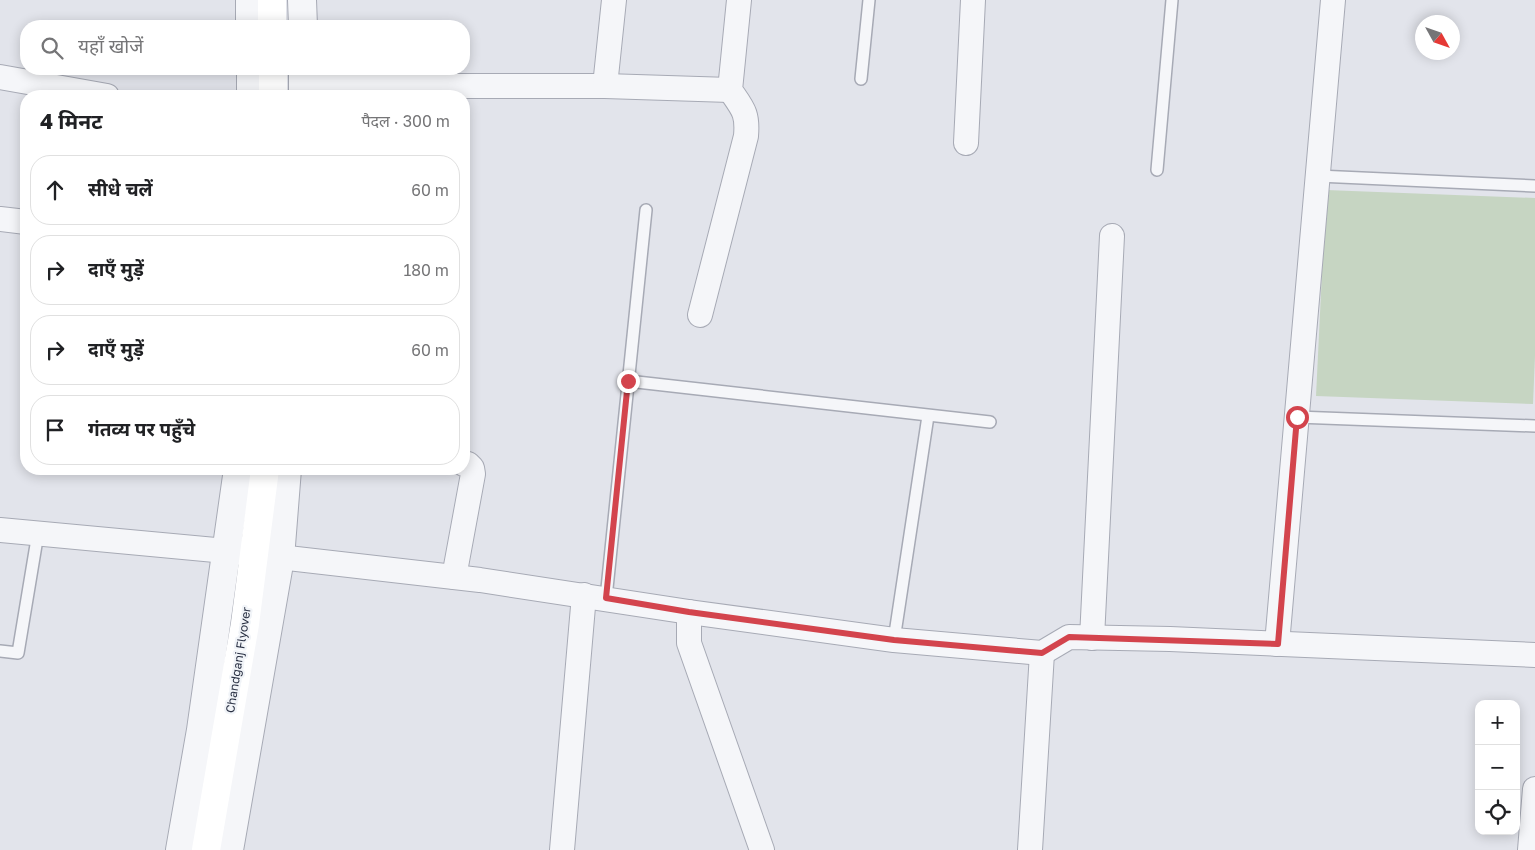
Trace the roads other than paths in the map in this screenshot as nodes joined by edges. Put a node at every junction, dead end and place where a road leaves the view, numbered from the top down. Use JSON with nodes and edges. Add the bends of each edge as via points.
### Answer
{"nodes":[{"id":1,"x":250,"y":0,"type":"edge"},
{"id":2,"x":272,"y":0,"type":"edge"},
{"id":3,"x":302,"y":0,"type":"edge"},
{"id":4,"x":614,"y":0,"type":"edge"},
{"id":5,"x":740,"y":0,"type":"edge"},
{"id":6,"x":869,"y":0,"type":"edge"},
{"id":7,"x":973,"y":0,"type":"edge"},
{"id":8,"x":1172,"y":0,"type":"edge"},
{"id":9,"x":1333,"y":0,"type":"edge"},
{"id":10,"x":250,"y":20,"type":"edge"},
{"id":11,"x":272,"y":20,"type":"edge"},
{"id":12,"x":303,"y":20,"type":"edge"},
{"id":13,"x":250,"y":75,"type":"edge"},
{"id":14,"x":273,"y":75,"type":"edge"},
{"id":15,"x":0,"y":77,"type":"edge"},
{"id":16,"x":861,"y":79,"type":"dead end"},
{"id":17,"x":303,"y":84,"type":"edge"},
{"id":18,"x":604,"y":86,"type":"junction"},
{"id":19,"x":73,"y":90,"type":"edge"},
{"id":20,"x":251,"y":90,"type":"edge"},
{"id":21,"x":273,"y":90,"type":"edge"},
{"id":22,"x":437,"y":90,"type":"edge"},
{"id":23,"x":730,"y":90,"type":"junction"},
{"id":24,"x":470,"y":91,"type":"edge"},
{"id":25,"x":966,"y":143,"type":"dead end"},
{"id":26,"x":1157,"y":170,"type":"dead end"},
{"id":27,"x":1318,"y":176,"type":"junction"},
{"id":28,"x":1535,"y":186,"type":"edge"},
{"id":29,"x":646,"y":210,"type":"dead end"},
{"id":30,"x":0,"y":219,"type":"edge"},
{"id":31,"x":20,"y":221,"type":"edge"},
{"id":32,"x":1112,"y":236,"type":"dead end"},
{"id":33,"x":700,"y":315,"type":"dead end"},
{"id":34,"x":628,"y":381,"type":"junction"},
{"id":35,"x":928,"y":416,"type":"junction"},
{"id":36,"x":1297,"y":417,"type":"junction"},
{"id":37,"x":990,"y":422,"type":"dead end"},
{"id":38,"x":1535,"y":426,"type":"edge"},
{"id":39,"x":470,"y":466,"type":"edge"},
{"id":40,"x":237,"y":475,"type":"edge"},
{"id":41,"x":264,"y":475,"type":"edge"},
{"id":42,"x":287,"y":475,"type":"edge"},
{"id":43,"x":0,"y":530,"type":"edge"},
{"id":44,"x":38,"y":533,"type":"junction"},
{"id":45,"x":226,"y":551,"type":"junction"},
{"id":46,"x":280,"y":558,"type":"junction"},
{"id":47,"x":454,"y":577,"type":"junction"},
{"id":48,"x":595,"y":596,"type":"junction"},
{"id":49,"x":689,"y":612,"type":"junction"},
{"id":50,"x":1092,"y":638,"type":"junction"},
{"id":51,"x":894,"y":640,"type":"junction"},
{"id":52,"x":1278,"y":644,"type":"junction"},
{"id":53,"x":0,"y":651,"type":"edge"},
{"id":54,"x":1042,"y":653,"type":"junction"},
{"id":55,"x":1535,"y":655,"type":"edge"},
{"id":56,"x":1535,"y":789,"type":"edge"},
{"id":57,"x":180,"y":850,"type":"edge"},
{"id":58,"x":206,"y":850,"type":"edge"},
{"id":59,"x":229,"y":850,"type":"edge"},
{"id":60,"x":562,"y":850,"type":"edge"},
{"id":61,"x":762,"y":850,"type":"edge"},
{"id":62,"x":1030,"y":850,"type":"edge"},
{"id":63,"x":1530,"y":850,"type":"edge"}],
"edges":[{"from":1,"to":10,"type":"street"},
{"from":2,"to":11,"type":"main road"},
{"from":3,"to":12,"type":"street"},
{"from":4,"to":18,"type":"street"},
{"from":5,"to":23,"type":"street"},
{"from":6,"to":16,"type":"lane"},
{"from":7,"to":25,"type":"street"},
{"from":8,"to":26,"type":"lane"},
{"from":9,"to":27,"type":"street"},
{"from":13,"to":20,"type":"street"},
{"from":14,"to":21,"type":"main road"},
{"from":15,"to":19,"type":"street"},
{"from":17,"to":22,"type":"street"},
{"from":18,"to":23,"type":"street"},
{"from":18,"to":24,"type":"street"},
{"from":23,"to":33,"type":"street","via":[[747,120],[746,136]]},
{"from":27,"to":28,"type":"lane"},
{"from":27,"to":36,"type":"street"},
{"from":29,"to":34,"type":"lane"},
{"from":30,"to":31,"type":"street"},
{"from":32,"to":50,"type":"street"},
{"from":34,"to":35,"type":"lane"},
{"from":34,"to":48,"type":"lane"},
{"from":35,"to":37,"type":"lane"},
{"from":35,"to":51,"type":"lane"},
{"from":36,"to":38,"type":"lane"},
{"from":36,"to":52,"type":"street"},
{"from":39,"to":47,"type":"street","via":[[473,474]]},
{"from":40,"to":45,"type":"street"},
{"from":41,"to":58,"type":"main road","name":"Chandganj Flyover","bridge":true,"via":[[245,624]]},
{"from":42,"to":46,"type":"street"},
{"from":43,"to":44,"type":"street"},
{"from":44,"to":45,"type":"street"},
{"from":44,"to":53,"type":"lane","via":[[18,653]]},
{"from":45,"to":46,"type":"street"},
{"from":45,"to":57,"type":"street","via":[[201,730]]},
{"from":46,"to":47,"type":"street"},
{"from":46,"to":59,"type":"street"},
{"from":47,"to":48,"type":"street"},
{"from":48,"to":49,"type":"street"},
{"from":48,"to":60,"type":"street"},
{"from":49,"to":51,"type":"street"},
{"from":49,"to":61,"type":"street","via":[[688,643]]},
{"from":50,"to":52,"type":"street"},
{"from":50,"to":54,"type":"street","via":[[1069,637]]},
{"from":51,"to":54,"type":"street"},
{"from":52,"to":55,"type":"street"},
{"from":54,"to":62,"type":"street"},
{"from":56,"to":63,"type":"street"}]}
